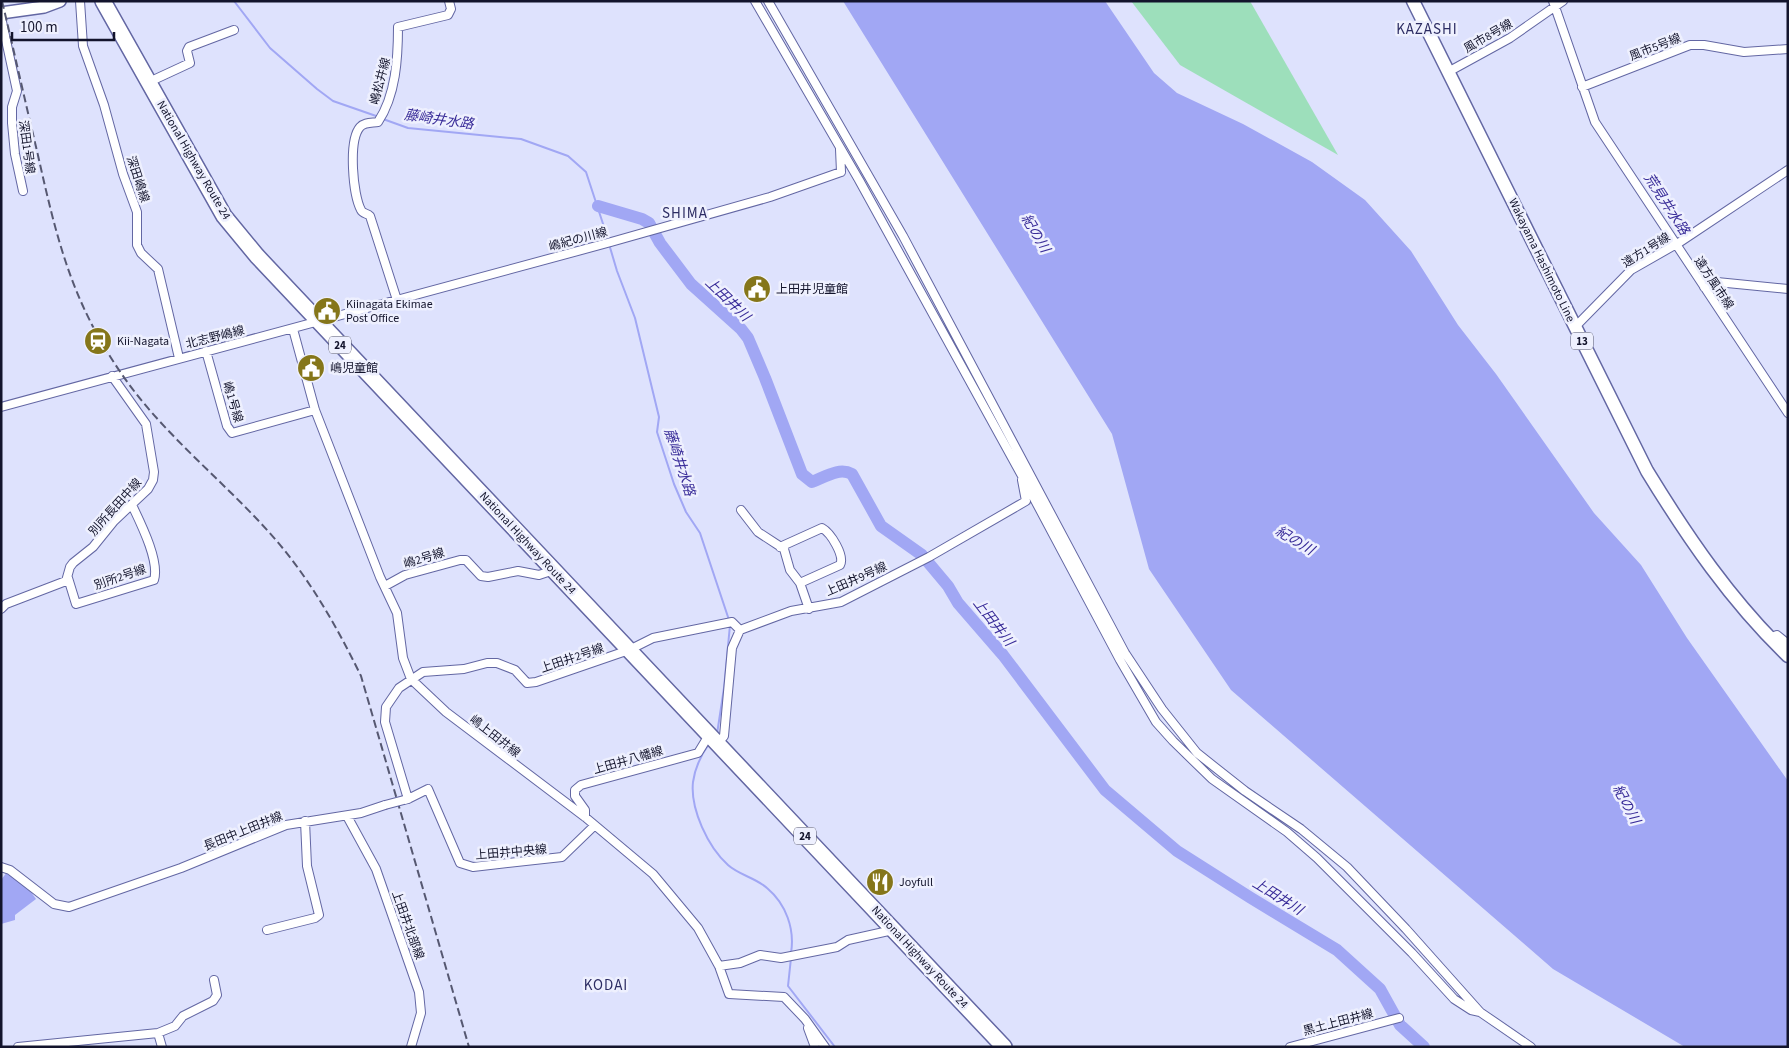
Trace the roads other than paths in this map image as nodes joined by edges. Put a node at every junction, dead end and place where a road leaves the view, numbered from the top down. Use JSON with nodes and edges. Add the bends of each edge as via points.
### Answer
{"nodes":[{"id":1,"x":60,"y":1,"type":"edge"},
{"id":2,"x":80,"y":1,"type":"edge"},
{"id":3,"x":103,"y":1,"type":"edge"},
{"id":4,"x":449,"y":1,"type":"edge"},
{"id":5,"x":755,"y":1,"type":"edge"},
{"id":6,"x":768,"y":1,"type":"edge"},
{"id":7,"x":1413,"y":1,"type":"edge"},
{"id":8,"x":1557,"y":4,"type":"edge"},
{"id":9,"x":1,"y":13,"type":"edge"},
{"id":10,"x":1,"y":18,"type":"edge"},
{"id":11,"x":234,"y":30,"type":"dead end"},
{"id":12,"x":1788,"y":49,"type":"edge"},
{"id":13,"x":1448,"y":72,"type":"junction"},
{"id":14,"x":149,"y":82,"type":"junction"},
{"id":15,"x":1585,"y":86,"type":"junction"},
{"id":16,"x":840,"y":147,"type":"junction"},
{"id":17,"x":1788,"y":170,"type":"edge"},
{"id":18,"x":841,"y":172,"type":"junction"},
{"id":19,"x":859,"y":180,"type":"junction"},
{"id":20,"x":23,"y":191,"type":"dead end"},
{"id":21,"x":1677,"y":244,"type":"junction"},
{"id":22,"x":1706,"y":286,"type":"junction"},
{"id":23,"x":1788,"y":289,"type":"edge"},
{"id":24,"x":396,"y":300,"type":"junction"},
{"id":25,"x":318,"y":322,"type":"junction"},
{"id":26,"x":1575,"y":327,"type":"junction"},
{"id":27,"x":293,"y":329,"type":"junction"},
{"id":28,"x":206,"y":351,"type":"junction"},
{"id":29,"x":179,"y":358,"type":"junction"},
{"id":30,"x":112,"y":376,"type":"junction"},
{"id":31,"x":1,"y":407,"type":"edge"},
{"id":32,"x":315,"y":410,"type":"junction"},
{"id":33,"x":1788,"y":413,"type":"edge"},
{"id":34,"x":1021,"y":474,"type":"junction"},
{"id":35,"x":132,"y":505,"type":"junction"},
{"id":36,"x":741,"y":510,"type":"dead end"},
{"id":37,"x":780,"y":548,"type":"junction"},
{"id":38,"x":554,"y":570,"type":"junction"},
{"id":39,"x":68,"y":578,"type":"junction"},
{"id":40,"x":800,"y":583,"type":"junction"},
{"id":41,"x":385,"y":586,"type":"junction"},
{"id":42,"x":1,"y":609,"type":"edge"},
{"id":43,"x":809,"y":609,"type":"junction"},
{"id":44,"x":740,"y":630,"type":"junction"},
{"id":45,"x":1769,"y":638,"type":"junction"},
{"id":46,"x":1788,"y":644,"type":"edge"},
{"id":47,"x":629,"y":650,"type":"junction"},
{"id":48,"x":1788,"y":656,"type":"edge"},
{"id":49,"x":411,"y":679,"type":"junction"},
{"id":50,"x":713,"y":739,"type":"junction"},
{"id":51,"x":406,"y":799,"type":"junction"},
{"id":52,"x":347,"y":816,"type":"junction"},
{"id":53,"x":585,"y":817,"type":"junction"},
{"id":54,"x":305,"y":821,"type":"junction"},
{"id":55,"x":594,"y":826,"type":"junction"},
{"id":56,"x":1,"y":867,"type":"edge"},
{"id":57,"x":267,"y":930,"type":"dead end"},
{"id":58,"x":895,"y":930,"type":"junction"},
{"id":59,"x":719,"y":966,"type":"junction"},
{"id":60,"x":214,"y":980,"type":"dead end"},
{"id":61,"x":1480,"y":1012,"type":"junction"},
{"id":62,"x":804,"y":1019,"type":"junction"},
{"id":63,"x":1396,"y":1019,"type":"dead end"},
{"id":64,"x":158,"y":1033,"type":"junction"},
{"id":65,"x":18,"y":1047,"type":"edge"},
{"id":66,"x":162,"y":1047,"type":"edge"},
{"id":67,"x":411,"y":1047,"type":"edge"},
{"id":68,"x":815,"y":1047,"type":"edge"},
{"id":69,"x":825,"y":1047,"type":"edge"},
{"id":70,"x":1004,"y":1047,"type":"edge"},
{"id":71,"x":1290,"y":1047,"type":"edge"},
{"id":72,"x":1531,"y":1047,"type":"edge"}],
"edges":[{"from":1,"to":9,"type":"main road","via":[[44,7]]},
{"from":2,"to":29,"type":"street","name":"深田嶋線","via":[[83,46],[137,212],[137,245],[158,269]]},
{"from":3,"to":14,"type":"highway","name":"National Highway Route 24","number":"24"},
{"from":4,"to":24,"type":"street","name":"嶋松井線","via":[[451,9],[448,15],[398,27],[398,59],[381,118],[362,125],[354,145],[354,183],[361,211],[370,216]]},
{"from":5,"to":16,"type":"street"},
{"from":6,"to":61,"type":"street","via":[[908,245],[1125,653],[1162,709],[1197,753],[1347,866]]},
{"from":7,"to":13,"type":"main road","name":"Wakayama Hashimoto Line","number":"13"},
{"from":8,"to":13,"type":"street","name":"風市8号線","via":[[1510,38]]},
{"from":8,"to":15,"type":"street","name":"遠方風市線"},
{"from":10,"to":20,"type":"street","name":"深田1号線","via":[[17,91],[12,123]]},
{"from":11,"to":14,"type":"street","via":[[189,47],[190,63]]},
{"from":12,"to":15,"type":"street","name":"風市5号線","via":[[1762,52],[1690,46]]},
{"from":13,"to":26,"type":"main road","name":"Wakayama Hashimoto Line","number":"13"},
{"from":14,"to":25,"type":"highway","name":"National Highway Route 24","number":"24","via":[[224,216]]},
{"from":15,"to":21,"type":"street","name":"遠方風市線","via":[[1595,122]]},
{"from":16,"to":18,"type":"street"},
{"from":16,"to":19,"type":"street"},
{"from":17,"to":21,"type":"street","name":"遠方1号線"},
{"from":18,"to":19,"type":"street"},
{"from":18,"to":24,"type":"street","name":"嶋紀の川線","via":[[804,187]]},
{"from":19,"to":34,"type":"street"},
{"from":21,"to":22,"type":"street","name":"遠方風市線"},
{"from":21,"to":26,"type":"street","name":"遠方1号線","via":[[1631,270]]},
{"from":22,"to":23,"type":"street","via":[[1717,282]]},
{"from":22,"to":33,"type":"street","name":"遠方風市線"},
{"from":24,"to":25,"type":"street","name":"嶋紀の川線"},
{"from":25,"to":27,"type":"street","name":"北志野嶋線"},
{"from":25,"to":38,"type":"highway","name":"National Highway Route 24","number":"24"},
{"from":26,"to":45,"type":"main road","name":"Wakayama Hashimoto Line","number":"13","via":[[1647,471],[1687,536]]},
{"from":27,"to":28,"type":"street","name":"北志野嶋線"},
{"from":27,"to":32,"type":"street","name":"嶋上田井線"},
{"from":28,"to":29,"type":"street","name":"北志野嶋線"},
{"from":28,"to":32,"type":"street","name":"嶋1号線","via":[[227,426],[232,433]]},
{"from":29,"to":30,"type":"street","name":"北志野嶋線"},
{"from":30,"to":31,"type":"street","name":"北志野嶋線"},
{"from":30,"to":35,"type":"street","name":"別所長田中線","via":[[140,413],[150,443],[153,480],[148,490]]},
{"from":32,"to":41,"type":"street","name":"嶋上田井線"},
{"from":34,"to":43,"type":"street","name":"上田井9号線","via":[[1026,501],[926,559],[841,602]]},
{"from":34,"to":61,"type":"street","via":[[1156,722],[1212,779],[1287,832],[1317,858],[1454,999]]},
{"from":35,"to":39,"type":"street","name":"別所長田中線","via":[[114,521],[94,547],[73,562]]},
{"from":35,"to":39,"type":"street","name":"別所2号線","via":[[150,549],[154,580],[76,604]]},
{"from":36,"to":37,"type":"street","via":[[758,532]]},
{"from":37,"to":40,"type":"street","via":[[784,549],[790,570]]},
{"from":37,"to":40,"type":"street","via":[[822,528],[827,530],[842,556],[840,565]]},
{"from":38,"to":41,"type":"street","name":"嶋2号線","via":[[539,574],[518,571],[488,577],[481,576],[471,563],[460,560],[405,575]]},
{"from":38,"to":47,"type":"highway","name":"National Highway Route 24","number":"24"},
{"from":39,"to":42,"type":"street"},
{"from":40,"to":43,"type":"street"},
{"from":41,"to":49,"type":"street","name":"嶋上田井線","via":[[397,613],[403,658]]},
{"from":43,"to":44,"type":"street","name":"上田井9号線","via":[[772,616]]},
{"from":44,"to":47,"type":"street","via":[[729,622],[653,638]]},
{"from":44,"to":50,"type":"street","via":[[732,648],[724,736]]},
{"from":45,"to":46,"type":"street","via":[[1777,635]]},
{"from":45,"to":48,"type":"main road","name":"Wakayama Hashimoto Line","number":"13"},
{"from":47,"to":49,"type":"street","name":"上田井2号線","via":[[536,682],[527,683],[515,670],[497,662],[464,669],[423,672]]},
{"from":47,"to":50,"type":"highway","name":"National Highway Route 24","number":"24"},
{"from":49,"to":51,"type":"street","via":[[390,699],[385,722]]},
{"from":49,"to":53,"type":"street","name":"嶋上田井線","via":[[453,718]]},
{"from":50,"to":53,"type":"street","name":"上田井八幡線","via":[[698,753],[581,785],[575,790],[575,796],[585,810]]},
{"from":50,"to":58,"type":"highway","name":"National Highway Route 24","number":"24"},
{"from":51,"to":52,"type":"street","name":"長田中上田井線","bridge":true},
{"from":51,"to":55,"type":"street","name":"上田井中央線","via":[[428,789],[456,857],[460,863],[473,867],[562,857]]},
{"from":52,"to":54,"type":"street","name":"長田中上田井線"},
{"from":52,"to":67,"type":"street","name":"上田井北部線","via":[[376,869],[419,992],[421,1014]]},
{"from":53,"to":55,"type":"street","name":"嶋上田井線"},
{"from":54,"to":56,"type":"street","name":"長田中上田井線","via":[[286,825],[125,889],[69,907],[54,904],[10,870]]},
{"from":54,"to":57,"type":"street","via":[[307,866],[319,915]]},
{"from":55,"to":59,"type":"street","name":"嶋上田井線","via":[[653,874],[698,928]]},
{"from":58,"to":59,"type":"street","via":[[848,940],[836,947],[781,958],[760,954],[740,963]]},
{"from":58,"to":70,"type":"highway","name":"National Highway Route 24","number":"24"},
{"from":59,"to":62,"type":"street","name":"嶋上田井線","via":[[729,994],[784,997]]},
{"from":60,"to":64,"type":"street","via":[[218,995],[212,1001],[183,1016],[175,1026]]},
{"from":61,"to":72,"type":"street"},
{"from":62,"to":68,"type":"street"},
{"from":62,"to":69,"type":"street","name":"嶋上田井線"},
{"from":63,"to":71,"type":"street","name":"黒土上田井線"},
{"from":64,"to":65,"type":"street"},
{"from":64,"to":66,"type":"street"}]}
